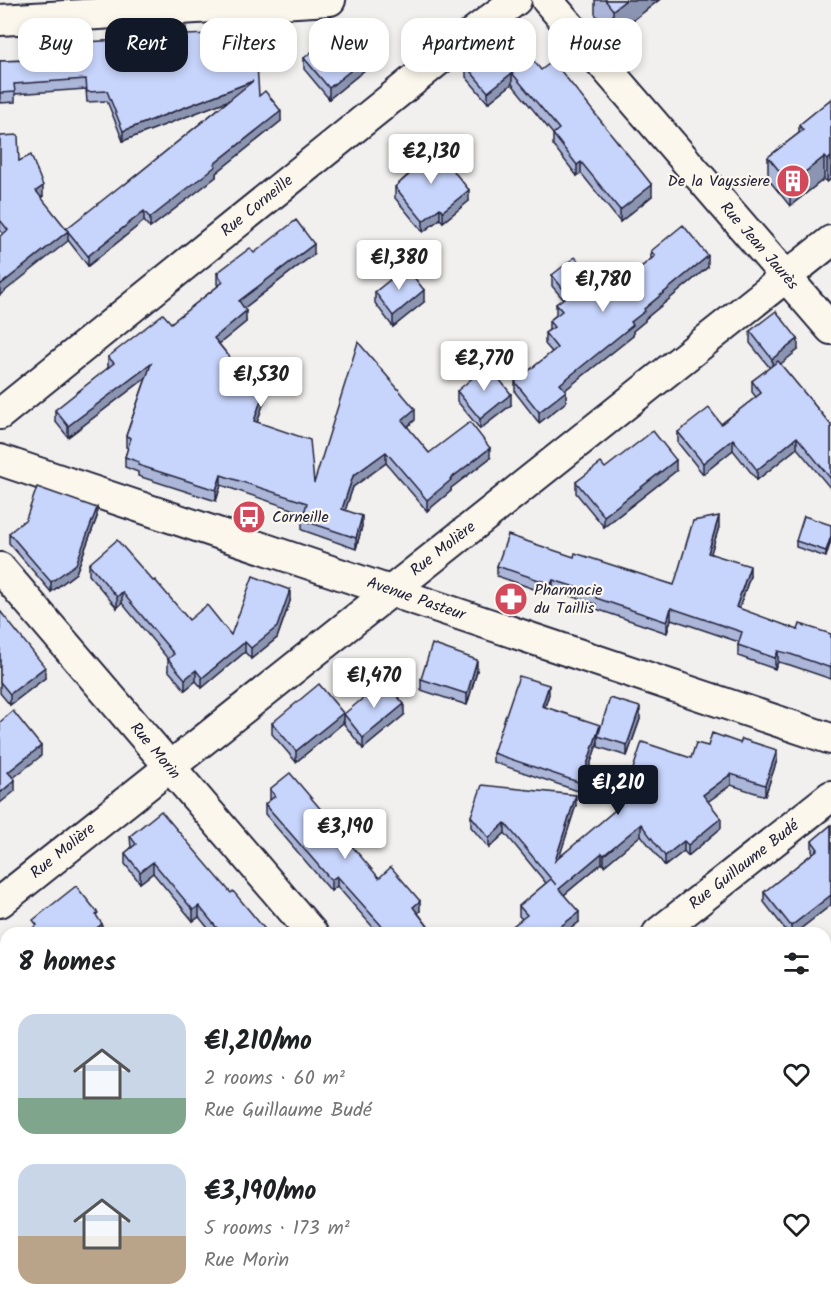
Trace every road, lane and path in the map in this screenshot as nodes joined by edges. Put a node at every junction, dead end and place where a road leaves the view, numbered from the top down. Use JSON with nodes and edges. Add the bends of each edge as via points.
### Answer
{"nodes":[{"id":1,"x":330,"y":0,"type":"edge"},
{"id":2,"x":516,"y":0,"type":"edge"},
{"id":3,"x":547,"y":0,"type":"edge"},
{"id":4,"x":0,"y":20,"type":"edge"},
{"id":5,"x":831,"y":241,"type":"edge"},
{"id":6,"x":786,"y":278,"type":"junction"},
{"id":7,"x":831,"y":329,"type":"edge"},
{"id":8,"x":0,"y":414,"type":"edge"},
{"id":9,"x":0,"y":460,"type":"edge"},
{"id":10,"x":0,"y":568,"type":"edge"},
{"id":11,"x":391,"y":590,"type":"junction"},
{"id":12,"x":831,"y":739,"type":"edge"},
{"id":13,"x":168,"y":767,"type":"junction"},
{"id":14,"x":831,"y":796,"type":"edge"},
{"id":15,"x":0,"y":902,"type":"edge"},
{"id":16,"x":307,"y":927,"type":"edge"},
{"id":17,"x":666,"y":927,"type":"edge"}],
"edges":[{"from":1,"to":4,"type":"street"},
{"from":2,"to":8,"type":"street","name":"Rue Corneille"},
{"from":3,"to":6,"type":"street","name":"Rue Jean Jaurès"},
{"from":5,"to":6,"type":"street","name":"Rue Molière"},
{"from":6,"to":7,"type":"street","name":"Rue Jean Jaurès"},
{"from":6,"to":11,"type":"street","name":"Rue Molière"},
{"from":9,"to":11,"type":"street","name":"Avenue Pasteur"},
{"from":10,"to":13,"type":"street","name":"Rue Morin"},
{"from":11,"to":12,"type":"street","name":"Avenue Pasteur"},
{"from":11,"to":13,"type":"street","name":"Rue Molière"},
{"from":13,"to":15,"type":"street","name":"Rue Molière"},
{"from":13,"to":16,"type":"street","name":"Rue Morin"},
{"from":14,"to":17,"type":"street","name":"Rue Guillaume Budé"}]}
